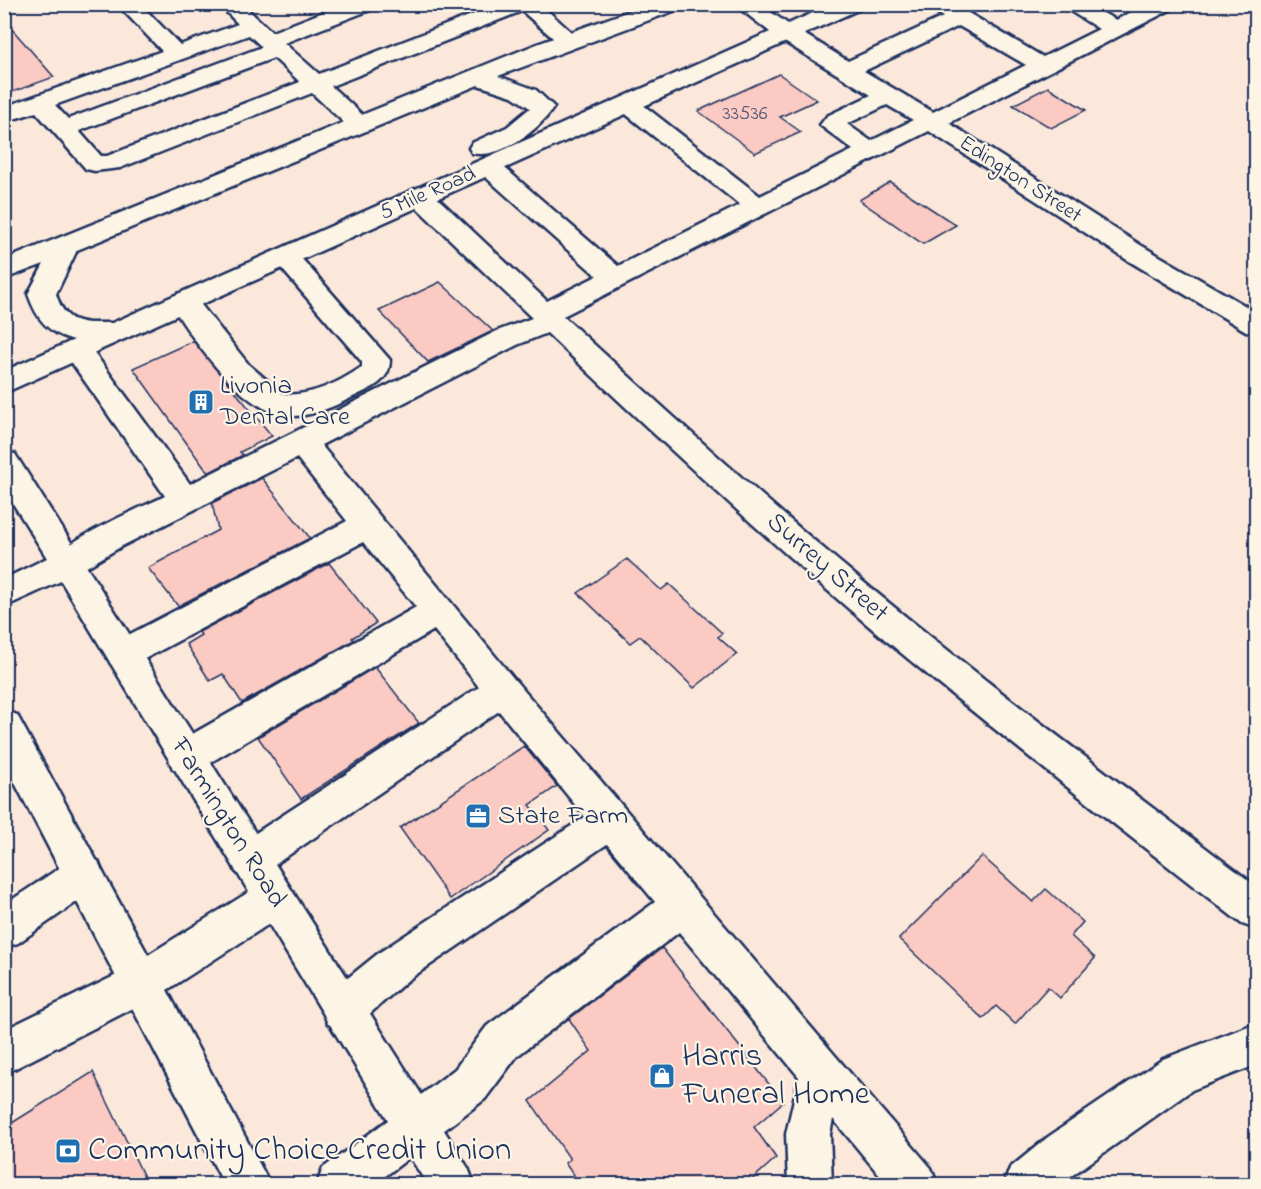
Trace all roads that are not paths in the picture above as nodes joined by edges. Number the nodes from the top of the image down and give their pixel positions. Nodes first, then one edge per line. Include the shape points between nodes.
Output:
1 (127, 4) edge
2 (230, 4) edge
3 (365, 4) edge
4 (521, 4) edge
5 (527, 4) edge
6 (671, 4) edge
7 (744, 4) edge
8 (852, 4) edge
9 (938, 4) edge
10 (1069, 4) edge
11 (1164, 4) edge
12 (960, 17) junction
13 (1116, 29) junction
14 (786, 33) junction
15 (266, 39) junction
16 (569, 40) junction
17 (176, 53) junction
18 (1043, 66) junction
19 (846, 71) junction
20 (476, 77) junction
21 (316, 85) junction
22 (889, 95) junction
23 (40, 102) junction
24 (630, 106) junction
25 (4, 115) edge
26 (931, 122) junction
27 (360, 125) junction
28 (63, 129) junction
29 (870, 151) junction
30 (489, 168) junction
31 (421, 198) junction
32 (758, 207) junction
33 (66, 245) junction
34 (292, 255) junction
35 (4, 270) edge
36 (616, 278) junction
37 (184, 303) junction
38 (546, 318) junction
39 (1257, 324) edge
40 (115, 333) junction
41 (77, 350) junction
42 (4, 383) edge
43 (303, 443) junction
44 (4, 462) edge
45 (185, 501) junction
46 (367, 525) junction
47 (67, 562) junction
48 (4, 594) edge
49 (438, 611) junction
50 (123, 654) junction
51 (502, 690) junction
52 (4, 726) edge
53 (186, 757) junction
54 (610, 821) junction
55 (250, 859) junction
56 (84, 874) junction
57 (274, 898) junction
58 (682, 906) junction
59 (1257, 910) edge
60 (4, 929) edge
61 (141, 983) junction
62 (343, 1009) junction
63 (1257, 1044) edge
64 (4, 1053) edge
65 (821, 1072) junction
66 (415, 1126) junction
67 (248, 1185) edge
68 (339, 1185) edge
69 (452, 1185) edge
70 (810, 1185) edge
71 (915, 1185) edge
72 (1026, 1185) edge

1 - 17 main road
2 - 15 main road
3 - 15 main road
4 - 21 main road
5 - 16 main road
6 - 16 main road
7 - 14 main road, Edington Street
8 - 14 main road, 5 Mile Road
9 - 12 main road
10 - 13 main road
11 - 13 main road
12 - 18 main road
12 - 19 main road
13 - 18 main road
14 - 19 main road, Edington Street
14 - 24 main road, 5 Mile Road
15 - 17 main road
15 - 21 main road
15 - 28 main road
16 - 20 main road
17 - 23 main road
18 - 26 main road
19 - 22 main road, Edington Street
20 - 27 main road
20 - 34 main road via 533,97 542,107 536,118 516,132 329,216
21 - 27 main road
21 - 28 main road via 111,164 95,164
22 - 26 main road, Edington Street
22 - 29 main road via 832,125
23 - 25 main road
23 - 28 main road
24 - 30 main road, 5 Mile Road
24 - 32 main road
26 - 29 main road
26 - 39 main road, Edington Street via 1124,246
27 - 33 main road
29 - 32 main road
30 - 31 main road, 5 Mile Road
30 - 36 main road
31 - 34 main road, 5 Mile Road
31 - 38 main road, Surrey Street
32 - 36 main road
33 - 35 main road
33 - 40 main road via 42,294 46,312 60,326 81,333
34 - 37 main road, 5 Mile Road
34 - 37 main road via 376,360 376,370 369,378 318,402 299,406 274,402 255,390
36 - 38 main road
37 - 40 main road, 5 Mile Road
38 - 43 main road via 329,426
38 - 59 main road, Surrey Street via 837,579 1052,754
40 - 41 main road, 5 Mile Road
41 - 42 main road, 5 Mile Road
41 - 45 main road
43 - 45 main road
43 - 46 main road
44 - 47 main road, Farmington Road
45 - 47 main road
46 - 49 main road
46 - 50 main road
47 - 48 main road
47 - 50 main road, Farmington Road
49 - 51 main road
49 - 53 main road
50 - 53 main road, Farmington Road
51 - 54 main road
51 - 55 main road
52 - 56 main road
53 - 55 main road, Farmington Road
54 - 58 main road
54 - 62 main road via 394,966
55 - 57 main road, Farmington Road
56 - 60 main road
56 - 61 main road
57 - 61 main road
57 - 62 main road, Farmington Road
58 - 65 main road
58 - 66 main road via 502,1041 470,1084
61 - 64 main road
61 - 67 main road
62 - 66 main road, Farmington Road
63 - 72 main road via 1178,1074 1064,1153
65 - 70 main road via 808,1134
65 - 71 main road
66 - 68 main road
66 - 69 main road, Farmington Road

